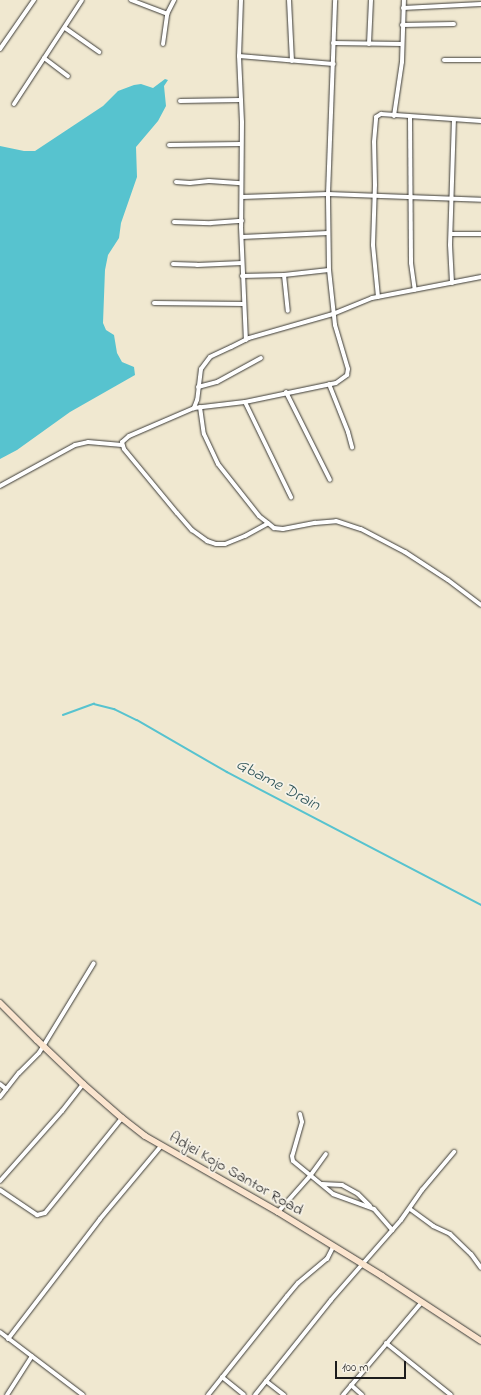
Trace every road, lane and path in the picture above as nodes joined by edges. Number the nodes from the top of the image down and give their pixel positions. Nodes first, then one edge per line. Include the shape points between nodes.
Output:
1 (34, 0) edge
2 (82, 0) edge
3 (130, 0) edge
4 (174, 0) edge
5 (241, 0) edge
6 (289, 0) edge
7 (335, 0) edge
8 (371, 0) edge
9 (404, 0) edge
10 (481, 4) edge
11 (403, 8) junction
12 (167, 14) junction
13 (454, 24) dead end
14 (402, 25) junction
15 (64, 28) junction
16 (333, 43) junction
17 (163, 44) dead end
18 (369, 44) junction
19 (402, 44) junction
20 (0, 49) edge
21 (99, 52) dead end
22 (239, 56) junction
23 (44, 58) junction
24 (444, 60) dead end
25 (481, 60) edge
26 (292, 61) junction
27 (334, 64) junction
28 (68, 76) dead end
29 (240, 100) junction
30 (180, 101) dead end
31 (14, 104) dead end
32 (394, 116) junction
33 (410, 117) junction
34 (454, 120) junction
35 (481, 121) edge
36 (241, 144) junction
37 (169, 145) dead end
38 (176, 182) dead end
39 (241, 183) junction
40 (328, 194) junction
41 (374, 196) junction
42 (242, 197) junction
43 (411, 198) junction
44 (452, 200) junction
45 (481, 200) edge
46 (242, 221) junction
47 (174, 222) dead end
48 (328, 233) junction
49 (451, 234) junction
50 (481, 234) edge
51 (242, 237) junction
52 (242, 263) junction
53 (173, 264) dead end
54 (329, 270) junction
55 (284, 275) junction
56 (242, 276) junction
57 (481, 277) edge
58 (452, 282) junction
59 (415, 290) junction
60 (378, 297) junction
61 (154, 303) dead end
62 (244, 304) junction
63 (288, 311) dead end
64 (333, 314) junction
65 (246, 340) junction
66 (261, 358) dead end
67 (329, 384) junction
68 (198, 387) junction
69 (286, 392) junction
70 (244, 402) junction
71 (200, 407) junction
72 (194, 408) junction
73 (122, 446) junction
74 (352, 447) dead end
75 (330, 480) dead end
76 (0, 486) edge
77 (291, 497) dead end
78 (268, 523) junction
79 (481, 605) edge
80 (94, 963) dead end
81 (0, 1003) edge
82 (43, 1047) junction
83 (0, 1084) edge
84 (83, 1084) junction
85 (6, 1089) junction
86 (0, 1097) edge
87 (300, 1114) dead end
88 (122, 1118) junction
89 (161, 1146) junction
90 (454, 1152) dead end
91 (326, 1154) dead end
92 (310, 1176) junction
93 (0, 1180) edge
94 (322, 1184) junction
95 (0, 1190) edge
96 (370, 1207) junction
97 (410, 1209) junction
98 (278, 1212) junction
99 (392, 1230) junction
100 (333, 1247) junction
101 (362, 1264) junction
102 (481, 1268) edge
103 (422, 1302) junction
104 (0, 1332) edge
105 (8, 1339) junction
106 (481, 1341) edge
107 (386, 1343) junction
108 (32, 1356) junction
109 (222, 1377) junction
110 (266, 1381) junction
111 (351, 1385) junction
112 (7, 1395) edge
113 (83, 1395) edge
114 (208, 1395) edge
115 (244, 1395) edge
116 (255, 1395) edge
117 (284, 1395) edge
118 (343, 1395) edge
119 (362, 1395) edge
120 (451, 1395) edge

1 - 20 street
2 - 15 street
3 - 12 street
4 - 12 street
5 - 22 street
6 - 26 street
7 - 16 street
8 - 18 street
9 - 11 street
10 - 11 street
11 - 14 street
12 - 17 street
13 - 14 street
14 - 19 street
15 - 21 street
15 - 23 street
16 - 18 street
16 - 27 street
18 - 19 street
19 - 32 street
22 - 26 street
22 - 29 street
23 - 28 street
23 - 31 street
24 - 25 street
26 - 27 street
27 - 40 street
29 - 30 street
29 - 36 street
32 - 33 street
32 - 41 street via 382,114 376,117
33 - 34 street
33 - 43 street
34 - 35 street
34 - 44 street
36 - 37 street
36 - 39 street
38 - 39 street
39 - 42 street
40 - 41 street
40 - 42 street
40 - 48 street
41 - 43 street
41 - 60 street via 373,245
42 - 46 street
43 - 44 street
43 - 59 street via 411,263
44 - 45 street
44 - 49 street
46 - 47 street
46 - 51 street
48 - 51 street
48 - 54 street
49 - 50 street
49 - 58 street
51 - 52 street
52 - 53 street
52 - 56 street
54 - 55 street
54 - 64 street
55 - 56 street
55 - 63 street
56 - 62 street
57 - 58 street
58 - 59 street
59 - 60 street
60 - 64 street
61 - 62 street
62 - 65 street
64 - 65 street
64 - 67 street via 348,369 342,380
65 - 68 street via 210,357 201,369
66 - 68 street via 217,382
67 - 69 street
67 - 74 street
68 - 72 street
69 - 70 street
69 - 75 street
70 - 71 street
70 - 77 street
71 - 72 street
71 - 78 street via 204,434 218,464 259,516
72 - 73 street via 129,436 124,439
73 - 76 street via 114,443 88,442 74,445
73 - 78 street via 192,530 207,541 225,544
78 - 79 street via 274,528 283,529 336,521 361,529 405,552
80 - 82 street
81 - 82 street, Adjei Kojo Santor Road
82 - 84 street, Adjei Kojo Santor Road
82 - 85 street
83 - 85 street
84 - 88 street, Adjei Kojo Santor Road
84 - 93 street
85 - 86 street
87 - 92 street via 302,1122 292,1159
88 - 89 street, Adjei Kojo Santor Road
88 - 95 street via 45,1213 37,1215
89 - 98 street, Adjei Kojo Santor Road
89 - 105 street via 100,1219
90 - 97 street via 422,1190
91 - 92 street
92 - 94 street
92 - 98 street
94 - 96 street via 333,1194
94 - 96 street via 342,1185 358,1194
96 - 99 street via 379,1213
97 - 99 street
97 - 102 street via 433,1226 450,1234 471,1254
98 - 100 street, Adjei Kojo Santor Road
99 - 101 street
100 - 101 street, Adjei Kojo Santor Road
100 - 109 street via 327,1259 298,1283
101 - 103 street, Adjei Kojo Santor Road
101 - 110 street
103 - 106 street, Adjei Kojo Santor Road
103 - 107 street
104 - 105 street
105 - 108 street
107 - 111 street
107 - 120 street
108 - 112 street
108 - 113 street
109 - 114 street
109 - 115 street
110 - 116 street
110 - 117 street
111 - 118 street
111 - 119 street

